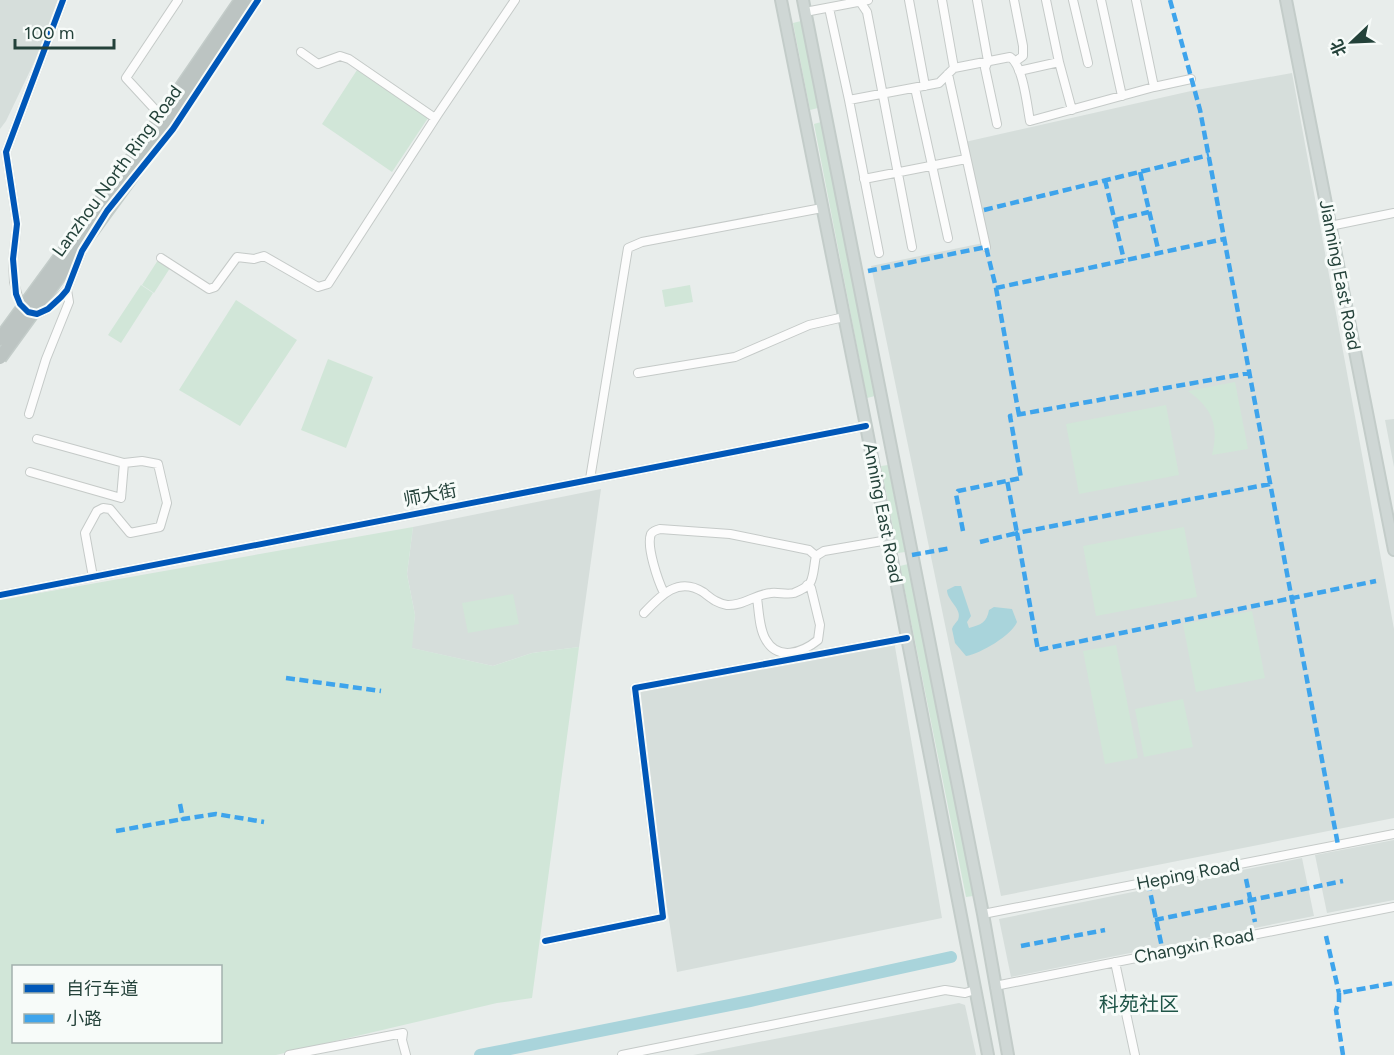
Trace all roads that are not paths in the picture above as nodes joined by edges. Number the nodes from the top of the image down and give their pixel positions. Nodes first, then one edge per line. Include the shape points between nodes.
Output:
1 (63, 0) edge
2 (178, 0) edge
3 (241, 0) edge
4 (256, 0) edge
5 (515, 0) edge
6 (781, 0) edge
7 (803, 0) edge
8 (868, 0) edge
9 (909, 0) edge
10 (942, 0) edge
11 (977, 0) edge
12 (1014, 0) edge
13 (1046, 0) edge
14 (1073, 0) edge
15 (1101, 0) edge
16 (1136, 0) edge
17 (1286, 0) edge
18 (859, 1) edge
19 (829, 8) junction
20 (805, 12) junction
21 (301, 52) dead end
22 (988, 61) junction
23 (1016, 61) junction
24 (1059, 62) junction
25 (1088, 63) dead end
26 (954, 68) junction
27 (1019, 71) junction
28 (948, 74) junction
29 (1191, 79) dead end
30 (925, 86) junction
31 (1154, 87) junction
32 (915, 88) junction
33 (882, 94) junction
34 (1122, 96) junction
35 (849, 100) junction
36 (1072, 110) junction
37 (435, 118) junction
38 (997, 124) dead end
39 (173, 129) junction
40 (966, 159) junction
41 (932, 165) junction
42 (898, 172) junction
43 (864, 178) junction
44 (822, 208) junction
45 (1394, 213) edge
46 (1330, 226) junction
47 (948, 238) dead end
48 (912, 247) dead end
49 (986, 247) dead end
50 (879, 253) dead end
51 (161, 258) dead end
52 (67, 290) junction
53 (844, 317) junction
54 (0, 339) edge
55 (0, 358) edge
56 (638, 373) dead end
57 (29, 414) dead end
58 (866, 426) junction
59 (37, 439) dead end
60 (124, 463) junction
61 (30, 472) dead end
62 (590, 479) junction
63 (888, 540) junction
64 (1394, 550) edge
65 (816, 556) junction
66 (93, 577) junction
67 (807, 585) junction
68 (664, 593) junction
69 (0, 595) edge
70 (756, 598) junction
71 (644, 613) dead end
72 (907, 638) junction
73 (948, 738) junction
74 (927, 742) junction
75 (1394, 834) edge
76 (1394, 907) edge
77 (983, 914) junction
78 (545, 941) dead end
79 (1115, 962) junction
80 (995, 986) junction
81 (975, 990) junction
82 (406, 1054) edge
83 (289, 1055) edge
84 (622, 1055) edge
85 (988, 1055) edge
86 (1008, 1055) edge
87 (1135, 1055) edge

1 - 52 street via 6,152 17,224 13,259 20,304 37,314
2 - 39 street via 126,78
3 - 54 highway, Lanzhou North Ring Road, bridge via 141,146
4 - 39 street
4 - 55 highway, Lanzhou North Ring Road, bridge
5 - 37 street
6 - 44 main road, Anning East Road
7 - 20 main road, Anning East Road
8 - 18 street
9 - 30 street
10 - 26 street
11 - 22 street
12 - 23 street via 1023,46 1023,56
13 - 24 street
14 - 25 street
15 - 34 street
16 - 31 street
17 - 46 main road, Jianning East Road
18 - 19 street
18 - 33 street via 867,12
19 - 20 street
19 - 35 street
20 - 73 main road, Anning East Road
21 - 37 street via 318,64 340,56 349,59
22 - 23 street via 1010,57
22 - 26 street
22 - 38 street via 985,68
23 - 27 street
24 - 27 street
24 - 36 street
26 - 28 street
27 - 36 street via 1030,121
28 - 30 street via 939,83
28 - 40 street
29 - 31 street
30 - 32 street
31 - 34 street
32 - 33 street
32 - 41 street
33 - 35 street
33 - 42 street
34 - 36 street
35 - 43 street
37 - 51 street via 328,284 318,287 264,256 237,258 215,287 209,289
39 - 52 street via 106,212 82,251
40 - 41 street
40 - 49 street
41 - 42 street
41 - 47 street
42 - 43 street
42 - 48 street
43 - 50 street
44 - 53 main road, Anning East Road
44 - 62 street via 642,242 628,248
45 - 46 street
46 - 64 main road, Jianning East Road
52 - 57 street via 69,302
53 - 56 street via 808,325 735,357
53 - 58 main road, Anning East Road
58 - 62 street, 师大街
58 - 63 main road, Anning East Road
59 - 60 street
60 - 61 street via 121,498
60 - 66 street via 158,464 167,503 160,527 130,533 110,509 97,510 85,533
62 - 66 street, 师大街
63 - 65 street via 824,551
63 - 72 main road, Anning East Road
65 - 67 street via 812,580
65 - 68 street via 809,550 730,534 660,529 653,531 651,545
66 - 69 street, 师大街
67 - 70 street via 794,593 772,592
67 - 70 street via 820,625 818,640 807,649 789,654 773,650 764,638
68 - 70 street via 691,587 714,602 727,604
68 - 71 street
72 - 74 main road, Anning East Road
72 - 78 street via 635,688 663,917
73 - 74 main road
73 - 77 main road, Anning East Road
74 - 81 main road, Anning East Road
75 - 77 street, Heping Road
76 - 79 street, Changxin Road
77 - 80 main road, Anning East Road
79 - 80 street, Changxin Road
79 - 87 street
80 - 86 main road, Anning East Road
81 - 84 street via 945,990
81 - 85 main road, Anning East Road
82 - 83 street via 403,1033

